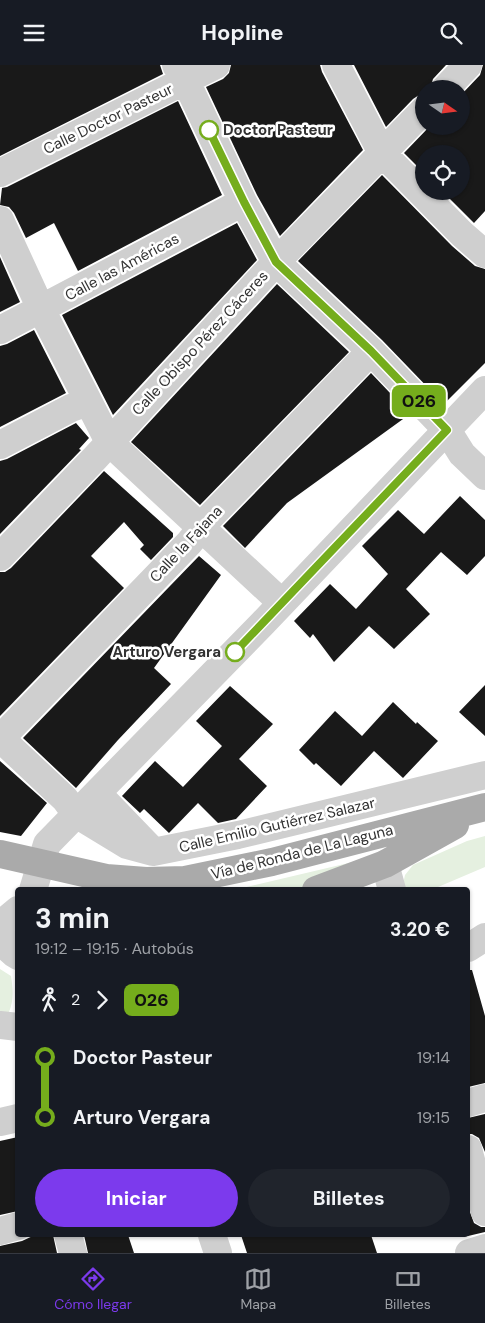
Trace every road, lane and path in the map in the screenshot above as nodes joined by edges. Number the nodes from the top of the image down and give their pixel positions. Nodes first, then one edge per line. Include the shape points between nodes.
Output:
1 (216, 65) edge
2 (336, 65) edge
3 (468, 65) edge
4 (180, 73) edge
5 (454, 80) edge
6 (415, 119) edge
7 (382, 153) junction
8 (0, 173) edge
9 (244, 202) junction
10 (0, 220) edge
11 (482, 244) edge
12 (276, 262) junction
13 (41, 309) junction
14 (0, 330) edge
15 (371, 351) junction
16 (485, 391) edge
17 (88, 401) junction
18 (447, 430) junction
19 (109, 442) junction
20 (0, 445) edge
21 (485, 475) edge
22 (202, 528) junction
23 (0, 557) edge
24 (282, 603) junction
25 (0, 738) edge
26 (485, 775) edge
27 (98, 793) junction
28 (485, 808) edge
29 (76, 814) junction
30 (153, 852) junction
31 (0, 854) edge
32 (385, 864) junction
33 (35, 887) edge
34 (324, 887) edge
35 (391, 887) edge
36 (15, 912) edge
37 (0, 925) edge
38 (0, 931) edge
39 (485, 937) edge
40 (470, 947) edge
41 (15, 955) edge
42 (0, 1025) edge
43 (15, 1027) edge
44 (485, 1098) edge
45 (470, 1102) edge
46 (15, 1119) edge
47 (0, 1122) edge
48 (470, 1156) edge
49 (485, 1212) edge
50 (15, 1227) edge
51 (0, 1231) edge
52 (69, 1237) edge
53 (213, 1237) edge
54 (485, 1248) edge
55 (73, 1253) edge
56 (218, 1253) edge
57 (469, 1253) edge

1 - 4 street, Calle Doctor Pasteur
2 - 7 street
3 - 5 street
4 - 8 street, Calle Doctor Pasteur
4 - 9 street
6 - 7 street, Calle Obispo Pérez Cáceres
7 - 11 street via 462,235
7 - 12 street, Calle Obispo Pérez Cáceres
9 - 12 street
9 - 13 street, Calle las Américas
10 - 13 street
12 - 15 street
12 - 19 street, Calle Obispo Pérez Cáceres
13 - 14 street, Calle las Américas
13 - 17 street
15 - 18 street
15 - 22 street, Calle la Fajana
16 - 18 street
17 - 19 street
17 - 20 street
18 - 21 street via 462,453
18 - 24 street
19 - 22 street
19 - 23 street, Calle Obispo Pérez Cáceres
22 - 24 street
22 - 25 street, Calle la Fajana
24 - 27 street
25 - 29 street, Calle Emilio Gutiérrez Salazar via 65,799
26 - 30 street, Calle Emilio Gutiérrez Salazar via 238,835
27 - 29 street
27 - 30 street
28 - 31 main road, Vía de Ronda de La Laguna via 185,880 106,878
28 - 32 main road
29 - 30 street, Calle Emilio Gutiérrez Salazar via 127,845
29 - 33 street via 47,844
32 - 34 main road
32 - 35 street
36 - 37 street
38 - 41 street
39 - 40 street
42 - 43 street
44 - 45 street
46 - 47 street
48 - 49 street
50 - 51 street
52 - 55 street
53 - 56 street
54 - 57 street

